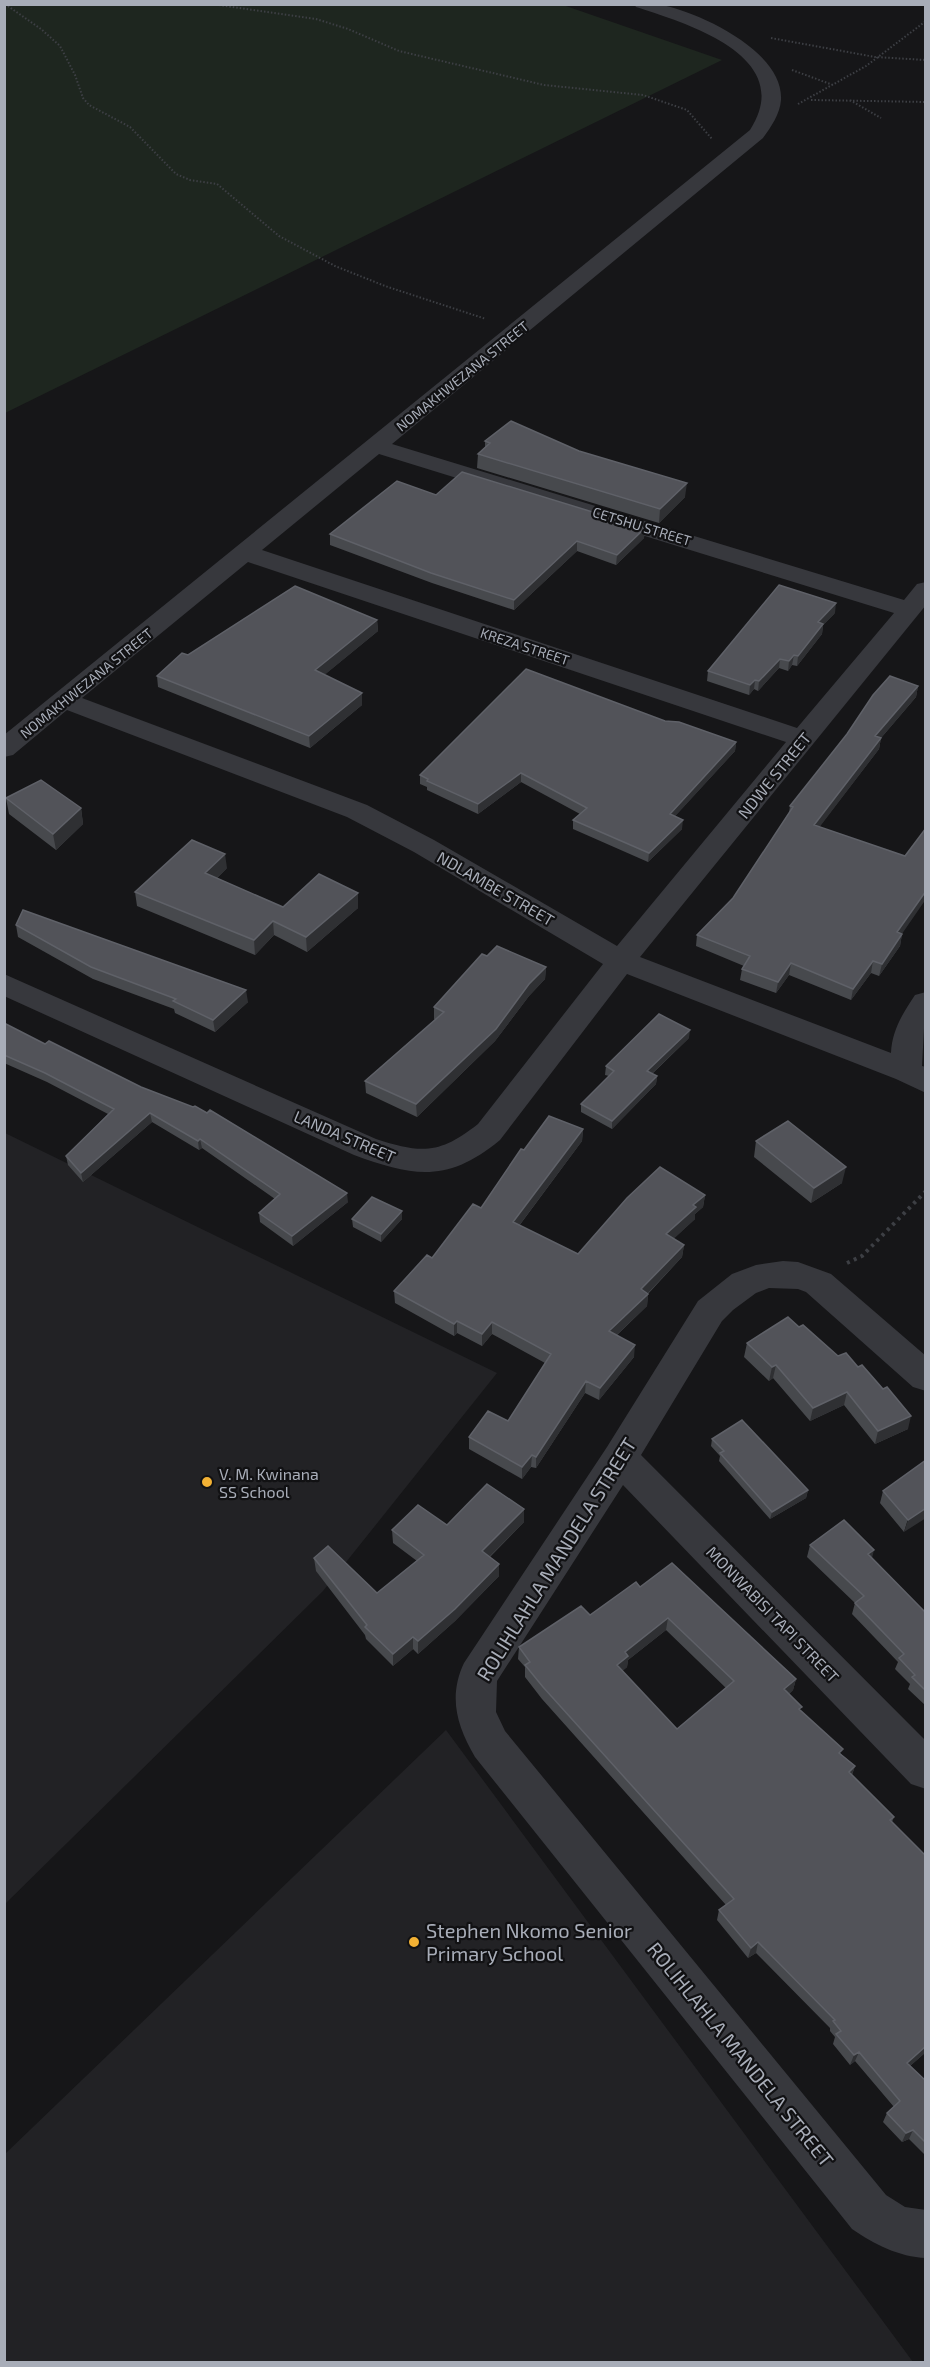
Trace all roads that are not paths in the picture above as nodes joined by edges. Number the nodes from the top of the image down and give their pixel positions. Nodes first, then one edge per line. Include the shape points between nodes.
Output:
1 (642, 4) edge
2 (376, 446) junction
3 (246, 553) junction
4 (917, 598) edge
5 (64, 700) junction
6 (803, 739) junction
7 (4, 749) edge
8 (621, 961) junction
9 (4, 984) edge
10 (926, 1002) edge
11 (916, 1076) edge
12 (926, 1377) edge
13 (620, 1458) junction
14 (926, 1770) edge
15 (926, 2234) edge

1 - 2 street, NOMAKHWEZANA STREET via 698,23 742,48 754,60 768,79 772,101 757,134
2 - 3 street, NOMAKHWEZANA STREET
2 - 4 street, CETSHU STREET
3 - 5 street, NOMAKHWEZANA STREET
3 - 6 street, KREZA STREET
4 - 6 street, NDWE STREET
5 - 7 street, NOMAKHWEZANA STREET
5 - 8 street, NDLAMBE STREET via 357,811
6 - 8 street, NDWE STREET
8 - 9 street, LANDA STREET via 489,1132 461,1153 433,1161 399,1160 365,1147
8 - 11 street, NDLAMBE STREET
10 - 11 street via 904,1048
12 - 13 street, ROLIHLAHLA MANDELA STREET via 815,1281 770,1274 748,1280 726,1294 710,1311
13 - 14 street, MONWABISI TAPI STREET
13 - 15 street, ROLIHLAHLA MANDELA STREET via 478,1676 474,1699 477,1723 868,2212 890,2227 914,2235

